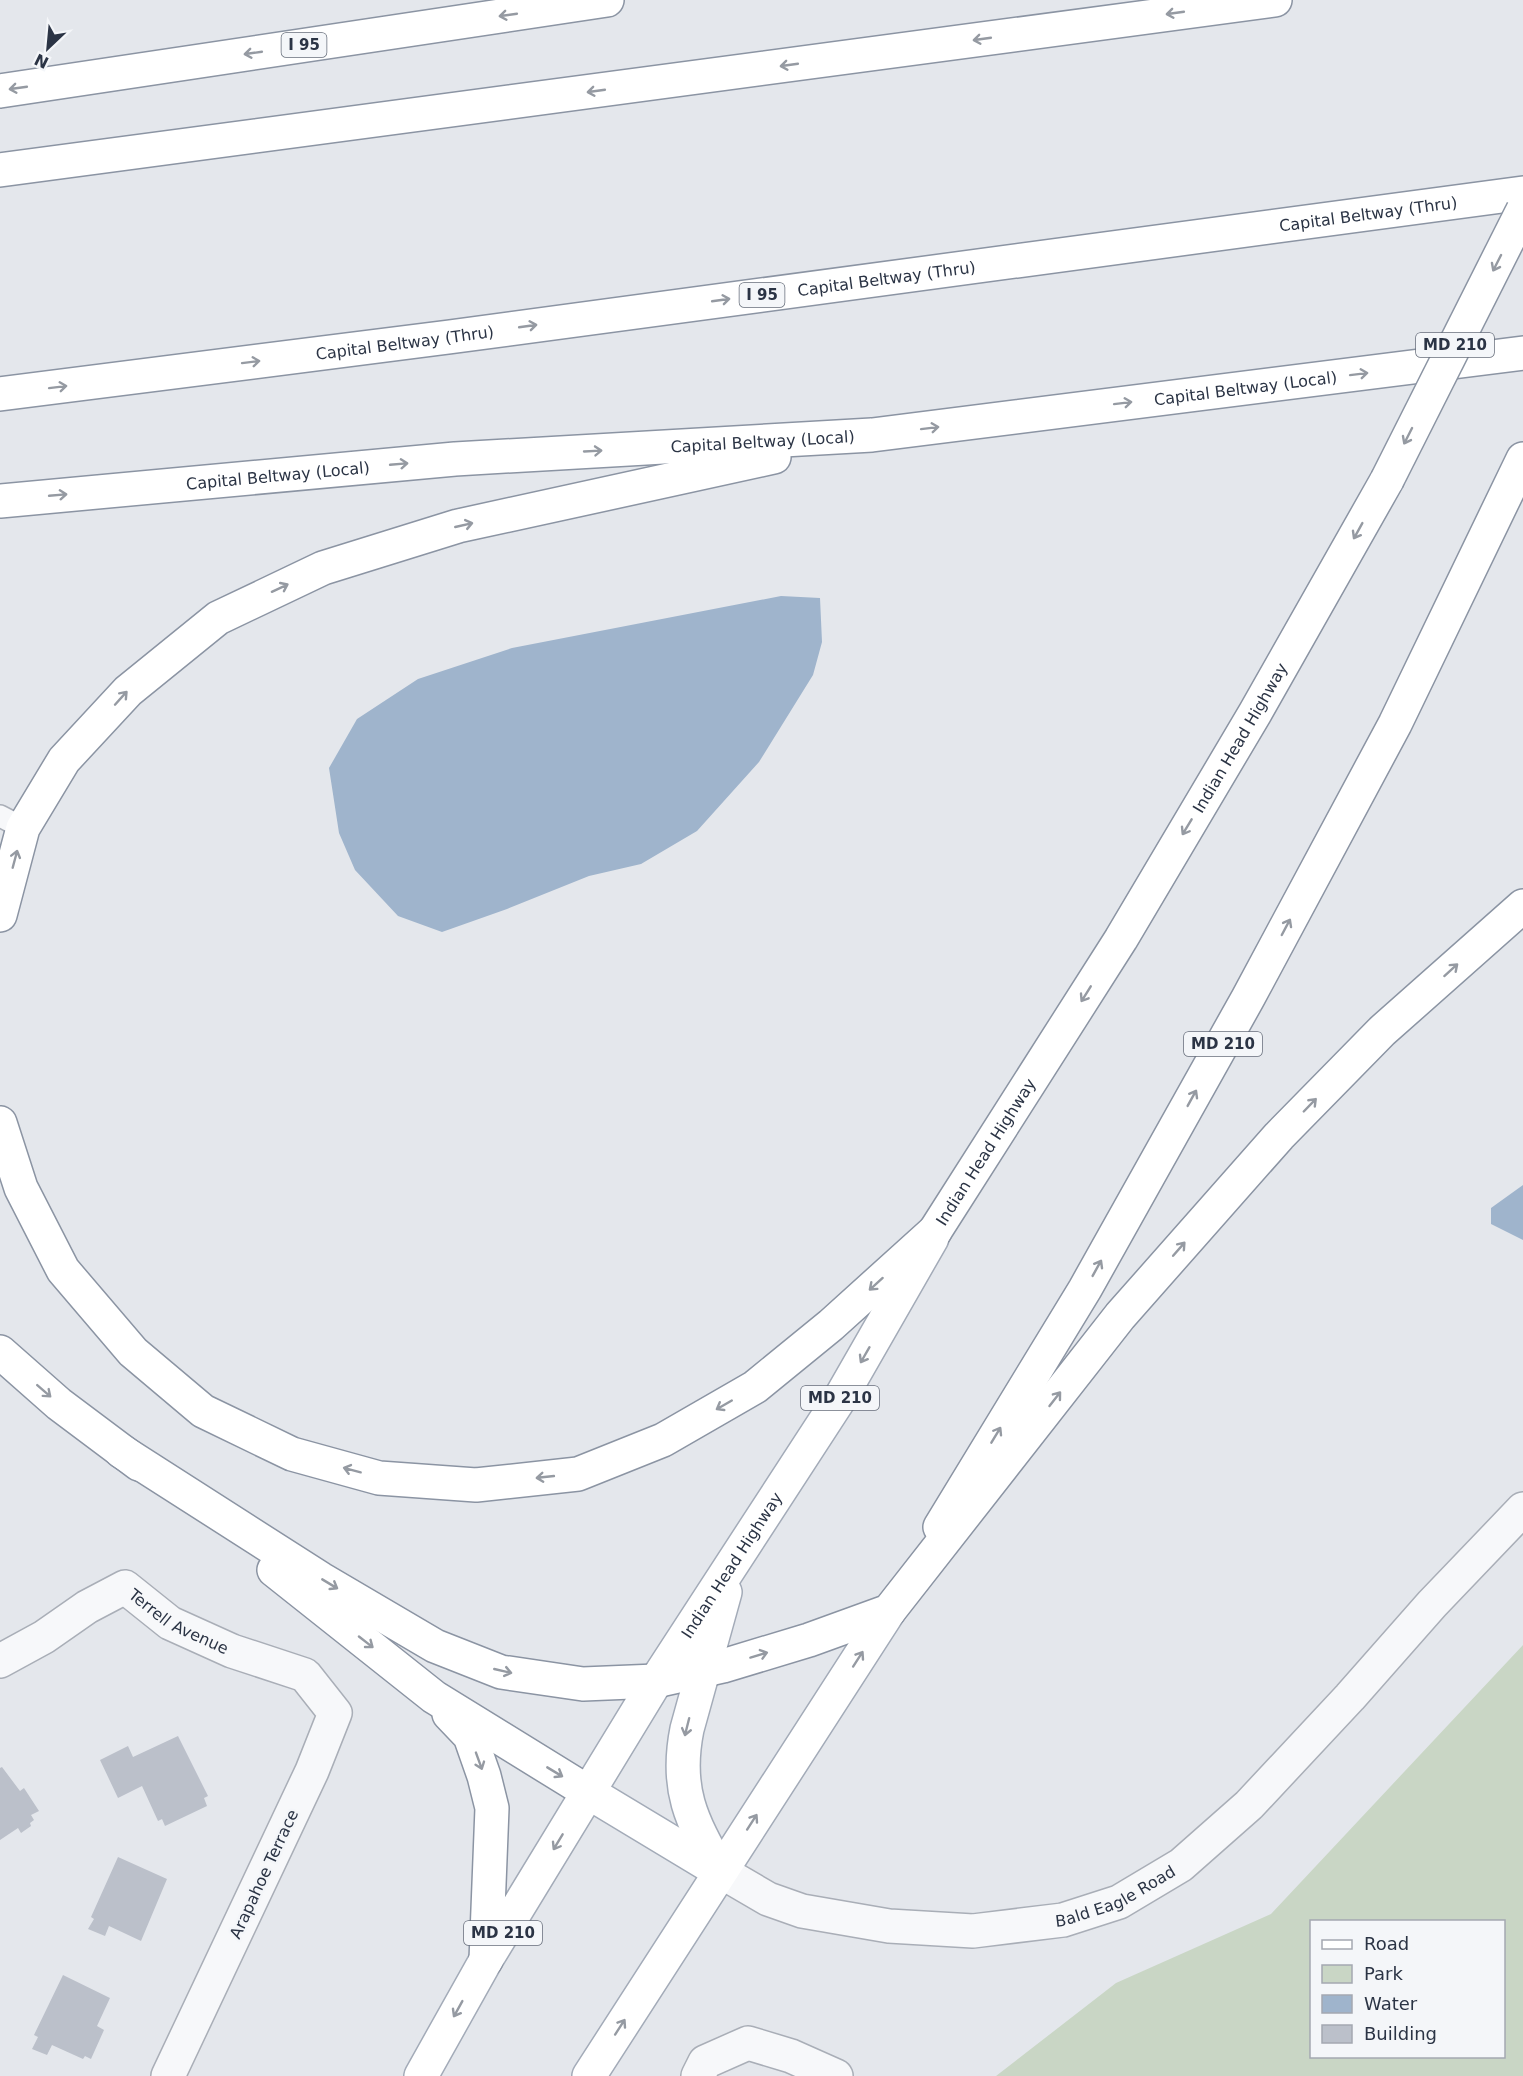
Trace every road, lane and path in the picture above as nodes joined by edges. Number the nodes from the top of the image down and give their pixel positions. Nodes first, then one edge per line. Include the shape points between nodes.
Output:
1 (608, 0) edge
2 (1275, 0) edge
3 (0, 90) edge
4 (0, 170) edge
5 (1523, 193) edge
6 (1523, 210) edge
7 (1523, 353) edge
8 (0, 394) edge
9 (872, 435) junction
10 (1523, 459) edge
11 (0, 501) edge
12 (12, 822) edge
13 (1523, 906) edge
14 (0, 915) edge
15 (0, 1123) edge
16 (935, 1231) junction
17 (0, 1352) edge
18 (122, 1450) junction
19 (1523, 1509) edge
20 (735, 1558) junction
21 (889, 1611) junction
22 (0, 1661) edge
23 (702, 1671) junction
24 (305, 1675) joint
25 (656, 1681) junction
26 (434, 1697) junction
27 (588, 1792) junction
28 (720, 1871) junction
29 (486, 1960) junction
30 (168, 2076) edge
31 (421, 2076) edge
32 (589, 2076) edge
33 (698, 2076) edge
34 (836, 2076) edge

1 -> 3 main road, I 95
2 -> 4 main road
8 -> 5 main road, Capital Beltway (Thru) / I 95
6 -> 16 main road, Indian Head Highway / MD 210, bridge via 1387,480 1255,713 1121,939
9 -> 7 main road, Capital Beltway (Local)
11 -> 9 main road, Capital Beltway (Local) via 455,459
12 -> 9 main road via 128,691 218,618 323,568 458,526
21 -> 10 main road, MD 210 via 1085,1289 1248,998 1395,724
14 -> 12 main road
21 -> 13 main road via 1120,1316 1279,1136 1382,1031
16 -> 15 main road via 755,1387 663,1440 578,1474 476,1485 379,1478 292,1454 203,1411 133,1352 63,1270 21,1188
16 -> 20 main road, Indian Head Highway / MD 210 via 842,1395
17 -> 18 main road via 59,1404
18 -> 25 main road via 321,1579 435,1646 501,1672 584,1683
18 -> 26 main road
19 - 28 street, Bald Eagle Road via 1249,1805 1181,1865 1119,1902 1063,1920 973,1931 889,1926 802,1911 768,1899
20 - 23 main road
20 - 25 main road, Indian Head Highway / MD 210
23 -> 21 main road via 809,1640
28 -> 21 main road, MD 210
22 - 24 street, Terrell Avenue via 44,1637 87,1606 126,1587 170,1623 232,1652
23 - 25 main road
23 -> 28 main road via 682,1751 682,1771 698,1831
24 - 30 street, Arapahoe Terrace via 335,1713 312,1771
25 - 27 main road, Indian Head Highway / MD 210
26 -> 27 main road, Bald Eagle Road
26 -> 29 main road via 470,1736 492,1808
27 - 28 main road, Bald Eagle Road
27 -> 29 main road, Indian Head Highway / MD 210
32 -> 28 main road, MD 210
29 -> 31 main road, Indian Head Highway / MD 210
33 - 34 street via 705,2062 748,2043 792,2056

